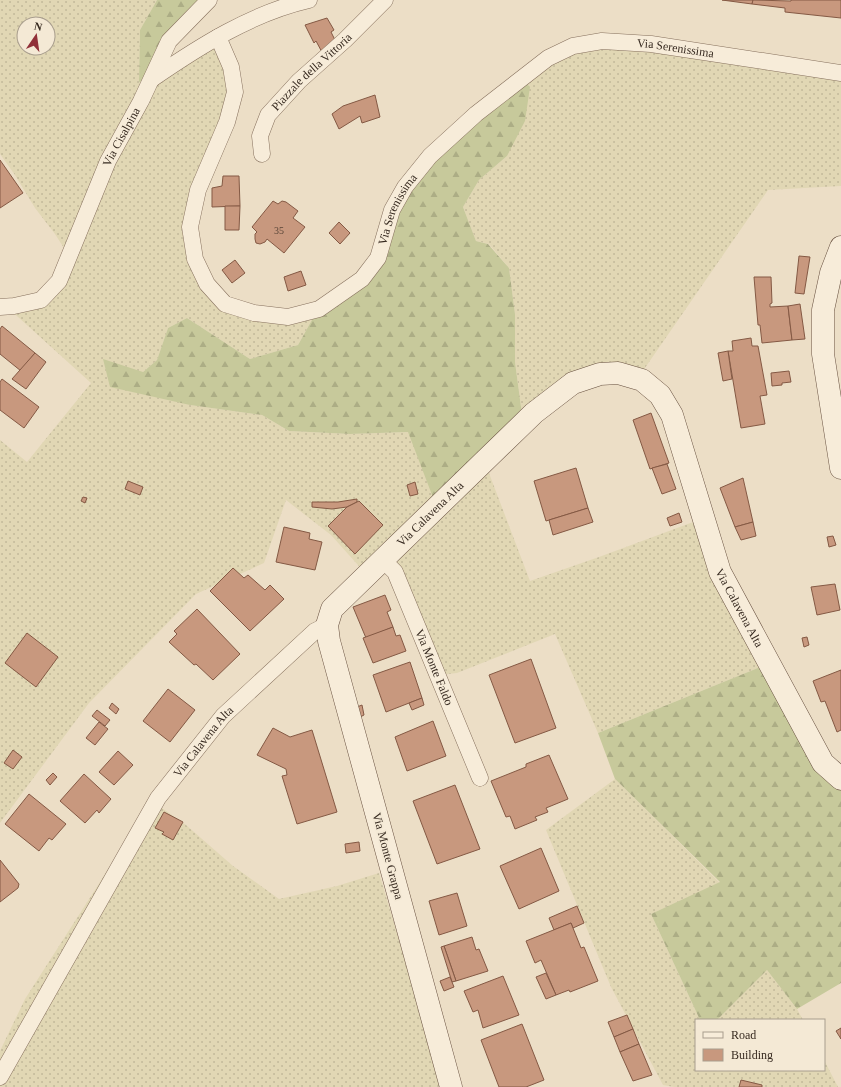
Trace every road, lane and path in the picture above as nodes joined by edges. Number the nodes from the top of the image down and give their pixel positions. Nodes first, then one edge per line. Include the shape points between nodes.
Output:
1 (209, 0) edge
2 (310, 0) edge
3 (385, 0) edge
4 (218, 37) junction
5 (841, 73) edge
6 (152, 79) junction
7 (262, 154) dead end
8 (841, 247) edge
9 (0, 307) edge
10 (841, 468) edge
11 (383, 560) junction
12 (327, 625) junction
13 (480, 778) dead end
14 (841, 779) edge
15 (0, 1077) edge
16 (451, 1087) edge

1 - 6 street via 169,41
2 - 4 street, Via Cisalpina via 291,4
3 - 7 street, Piazzale della Vittoria via 299,81 268,115 260,136
4 - 5 street, Via Serenissima via 231,67 235,92 227,122 198,190 190,227 195,259 207,284 225,304 254,313 288,317 319,309 362,279 378,258 392,210 405,187 430,156 476,114 548,58 573,46 602,41 651,44
4 - 6 street, Via Cisalpina
6 - 9 street, Via Cisalpina via 108,161 59,281 40,300
8 - 10 street via 831,273 823,310 823,354
11 - 12 street, Via Calavena Alta via 332,609
11 - 13 street, Via Monte Faldo via 395,572
11 - 14 street, Via Calavena Alta via 534,413 573,383 600,374 618,373 642,380 660,395 672,415 720,572 823,763
12 - 15 street, Via Calavena Alta via 315,631 223,716 158,798
12 - 16 street, Via Monte Grappa via 329,641

